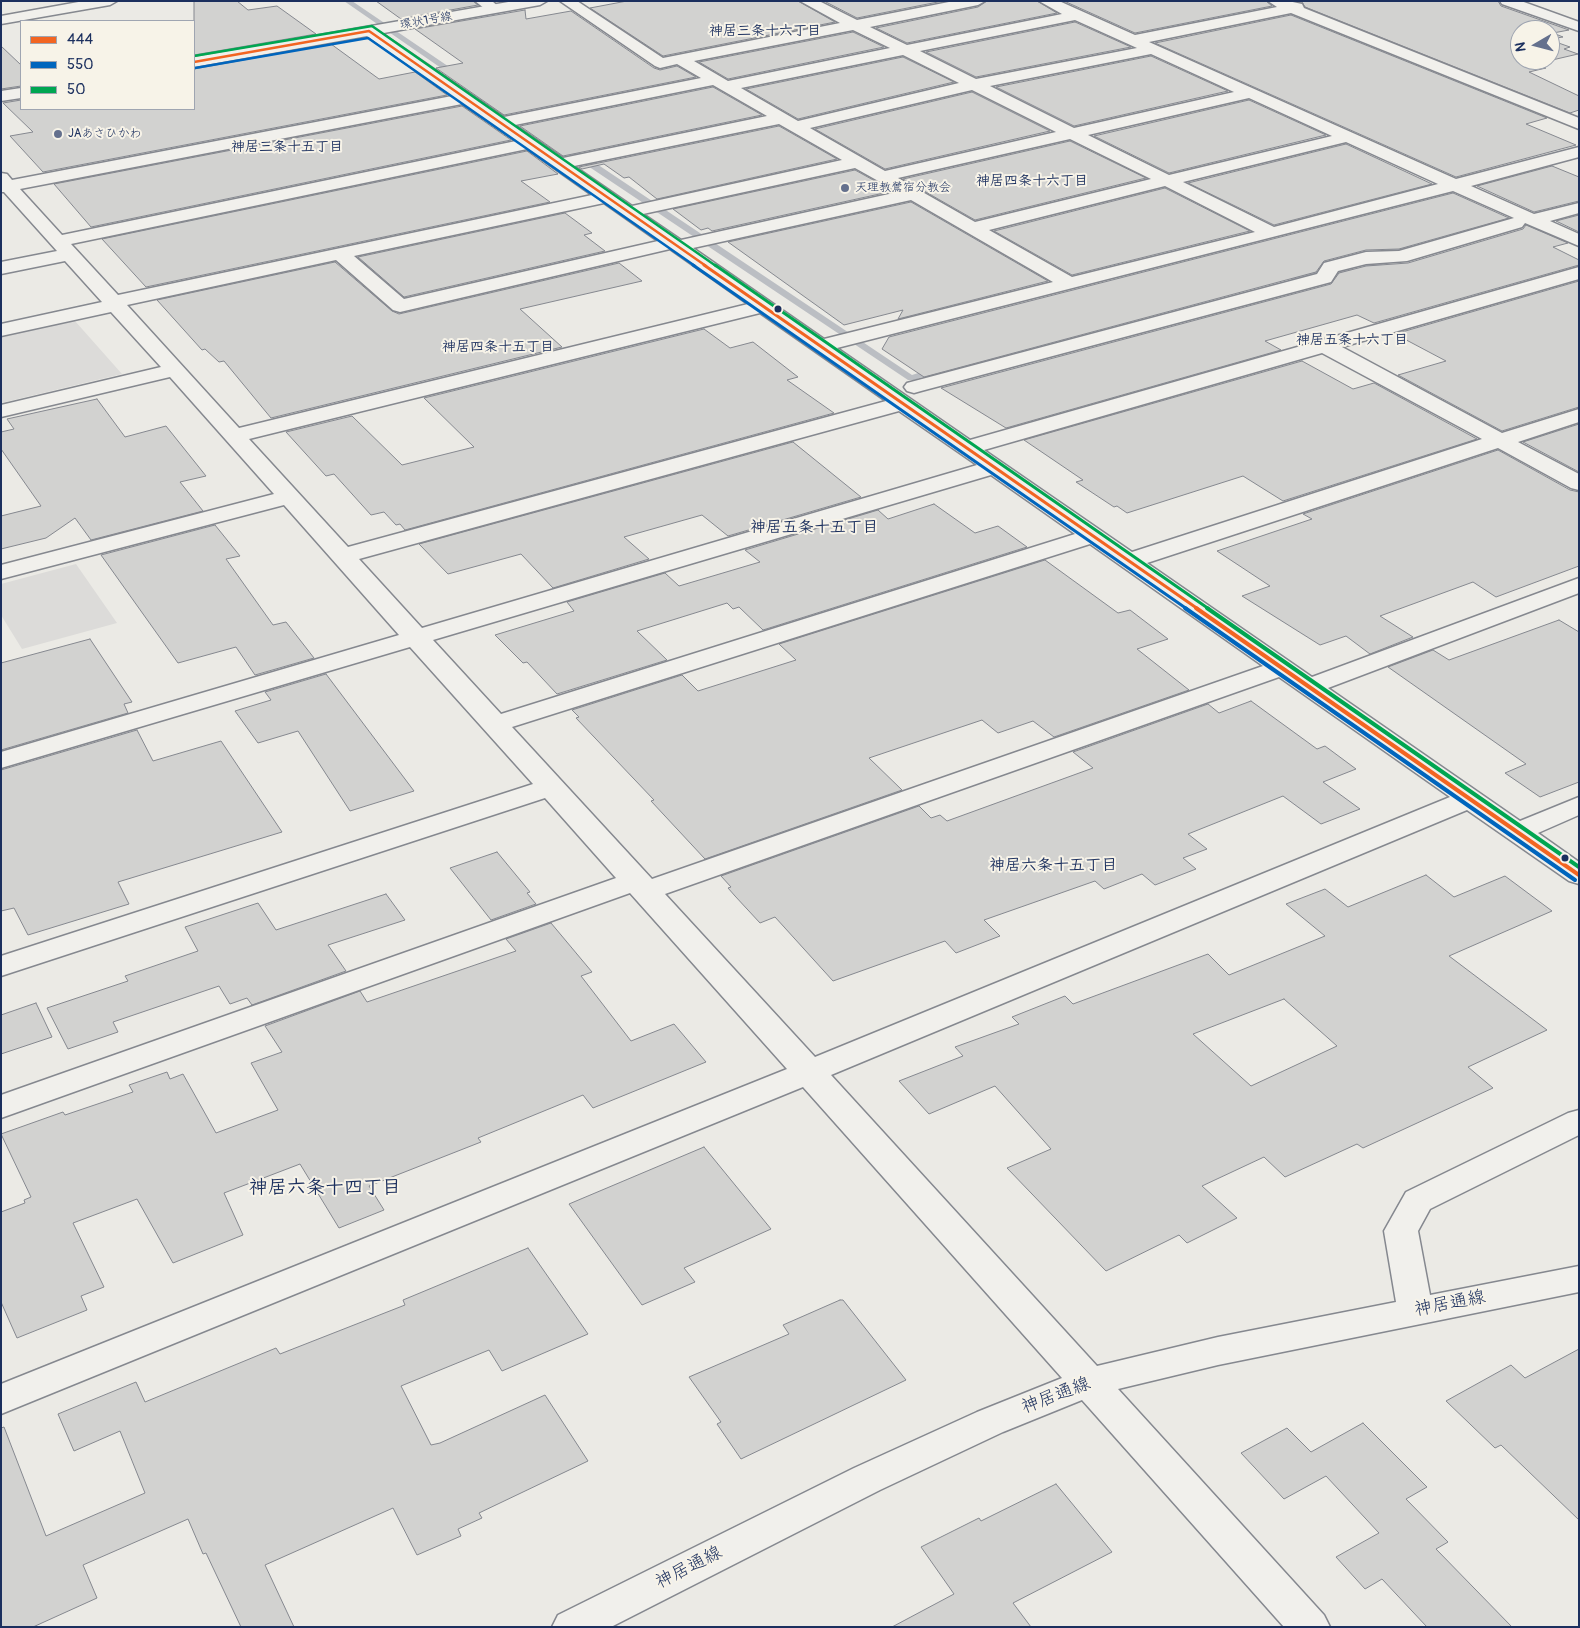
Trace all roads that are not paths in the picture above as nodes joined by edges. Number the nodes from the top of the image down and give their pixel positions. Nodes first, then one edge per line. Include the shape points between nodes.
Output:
1 (110, 1) edge
2 (540, 1) edge
3 (567, 1) edge
4 (807, 1) edge
5 (978, 1) edge
6 (1046, 1) edge
7 (1275, 1) edge
8 (1507, 1) edge
9 (1316, 3) dead end
10 (488, 5) edge
11 (1292, 8) junction
12 (1076, 15) junction
13 (1, 20) edge
14 (855, 25) junction
15 (1579, 27) edge
16 (369, 31) junction
17 (1135, 40) junction
18 (1154, 49) junction
19 (903, 50) junction
20 (679, 59) junction
21 (195, 62) edge
22 (720, 83) junction
23 (972, 85) junction
24 (20, 93) edge
25 (1250, 93) junction
26 (1, 96) edge
27 (466, 98) junction
28 (789, 122) junction
29 (500, 123) junction
30 (1579, 124) edge
31 (1073, 133) junction
32 (1347, 137) junction
33 (530, 143) junction
34 (1579, 152) edge
35 (857, 162) junction
36 (560, 164) junction
37 (884, 176) junction
38 (1167, 180) junction
39 (4, 184) edge
40 (1454, 184) junction
41 (914, 194) junction
42 (607, 197) junction
43 (1579, 208) edge
44 (628, 212) junction
45 (1524, 222) junction
46 (973, 228) junction
47 (1272, 233) junction
48 (1579, 241) edge
49 (675, 245) junction
50 (64, 248) junction
51 (340, 254) junction
52 (1, 268) edge
53 (1579, 274) edge
54 (1070, 284) junction
55 (114, 304) junction
56 (764, 306) junction
57 (1, 330) edge
58 (821, 346) junction
59 (1328, 347) junction
60 (175, 370) junction
61 (908, 395) junction
62 (1, 411) edge
63 (1579, 415) edge
64 (234, 436) junction
65 (1502, 440) junction
66 (966, 448) junction
67 (994, 467) junction
68 (1579, 483) edge
69 (289, 497) junction
70 (1092, 536) junction
71 (343, 556) junction
72 (1129, 561) junction
73 (1, 572) edge
74 (1579, 585) edge
75 (416, 637) junction
76 (1282, 668) junction
77 (1309, 687) junction
78 (495, 724) junction
79 (1, 760) edge
80 (552, 787) junction
81 (1470, 799) junction
82 (1579, 805) edge
83 (1517, 832) junction
84 (1579, 875) edge
85 (641, 886) junction
86 (1, 966) edge
87 (810, 1072) junction
88 (1, 1107) edge
89 (1579, 1121) edge
90 (1579, 1279) edge
91 (1415, 1310) junction
92 (1089, 1382) junction
93 (1, 1400) edge
94 (572, 1627) edge
95 (1310, 1627) edge

1 - 13 street
2 - 10 street, 環状1号線
3 - 20 street via 660,63
4 - 14 street
5 - 14 street
6 - 12 street
7 - 11 street
8 - 15 street
9 - 11 street
10 - 16 street, 環状1号線
11 - 17 street
11 - 30 street
12 - 17 street
12 - 19 street
14 - 19 street
14 - 20 street
16 - 21 street, 環状1号線
16 - 27 street
17 - 18 street
18 - 23 street
18 - 25 street
19 - 22 street
19 - 23 street
20 - 22 street
22 - 28 street
22 - 29 street
23 - 28 street
23 - 31 street
24 - 26 street
25 - 31 street
25 - 32 street
27 - 29 street
27 - 39 street
28 - 35 street
28 - 36 street
29 - 33 street
31 - 37 street
31 - 38 street
32 - 38 street
32 - 40 street
33 - 36 street
33 - 50 street
34 - 40 street
35 - 37 street
35 - 44 street
36 - 42 street
37 - 41 street
38 - 46 street
38 - 47 street
39 - 50 street
40 - 45 street
40 - 47 street
41 - 46 street
41 - 49 street
42 - 44 street
42 - 51 street
43 - 45 street
44 - 49 street
45 - 48 street
45 - 61 street via 1400,257 1366,258 1331,267 1324,278
46 - 54 street
47 - 54 street
49 - 51 street via 400,306
49 - 56 street
50 - 52 street
50 - 55 street
51 - 55 street
53 - 59 street
54 - 58 street
55 - 57 street
55 - 60 street
56 - 58 street
56 - 64 street
58 - 61 street
59 - 65 street
59 - 66 street
60 - 62 street
60 - 64 street
61 - 66 street
61 - 71 street
63 - 65 street
64 - 69 street
65 - 68 street
65 - 72 street
66 - 67 street
67 - 70 street
67 - 75 street
69 - 71 street
69 - 73 street
70 - 72 street
70 - 78 street
71 - 75 street
72 - 76 street
74 - 77 street
75 - 78 street
75 - 79 street
76 - 77 street
76 - 85 street
77 - 81 street
78 - 80 street
80 - 85 street
80 - 86 street
81 - 83 street
81 - 87 street
82 - 83 street
83 - 84 street
85 - 87 street
85 - 88 street
87 - 92 street
87 - 93 street
89 - 91 street via 1418,1201 1402,1231
90 - 91 street, 神居通線
91 - 92 street, 神居通線
92 - 94 street, 神居通線 via 990,1422 867,1479
92 - 95 street

